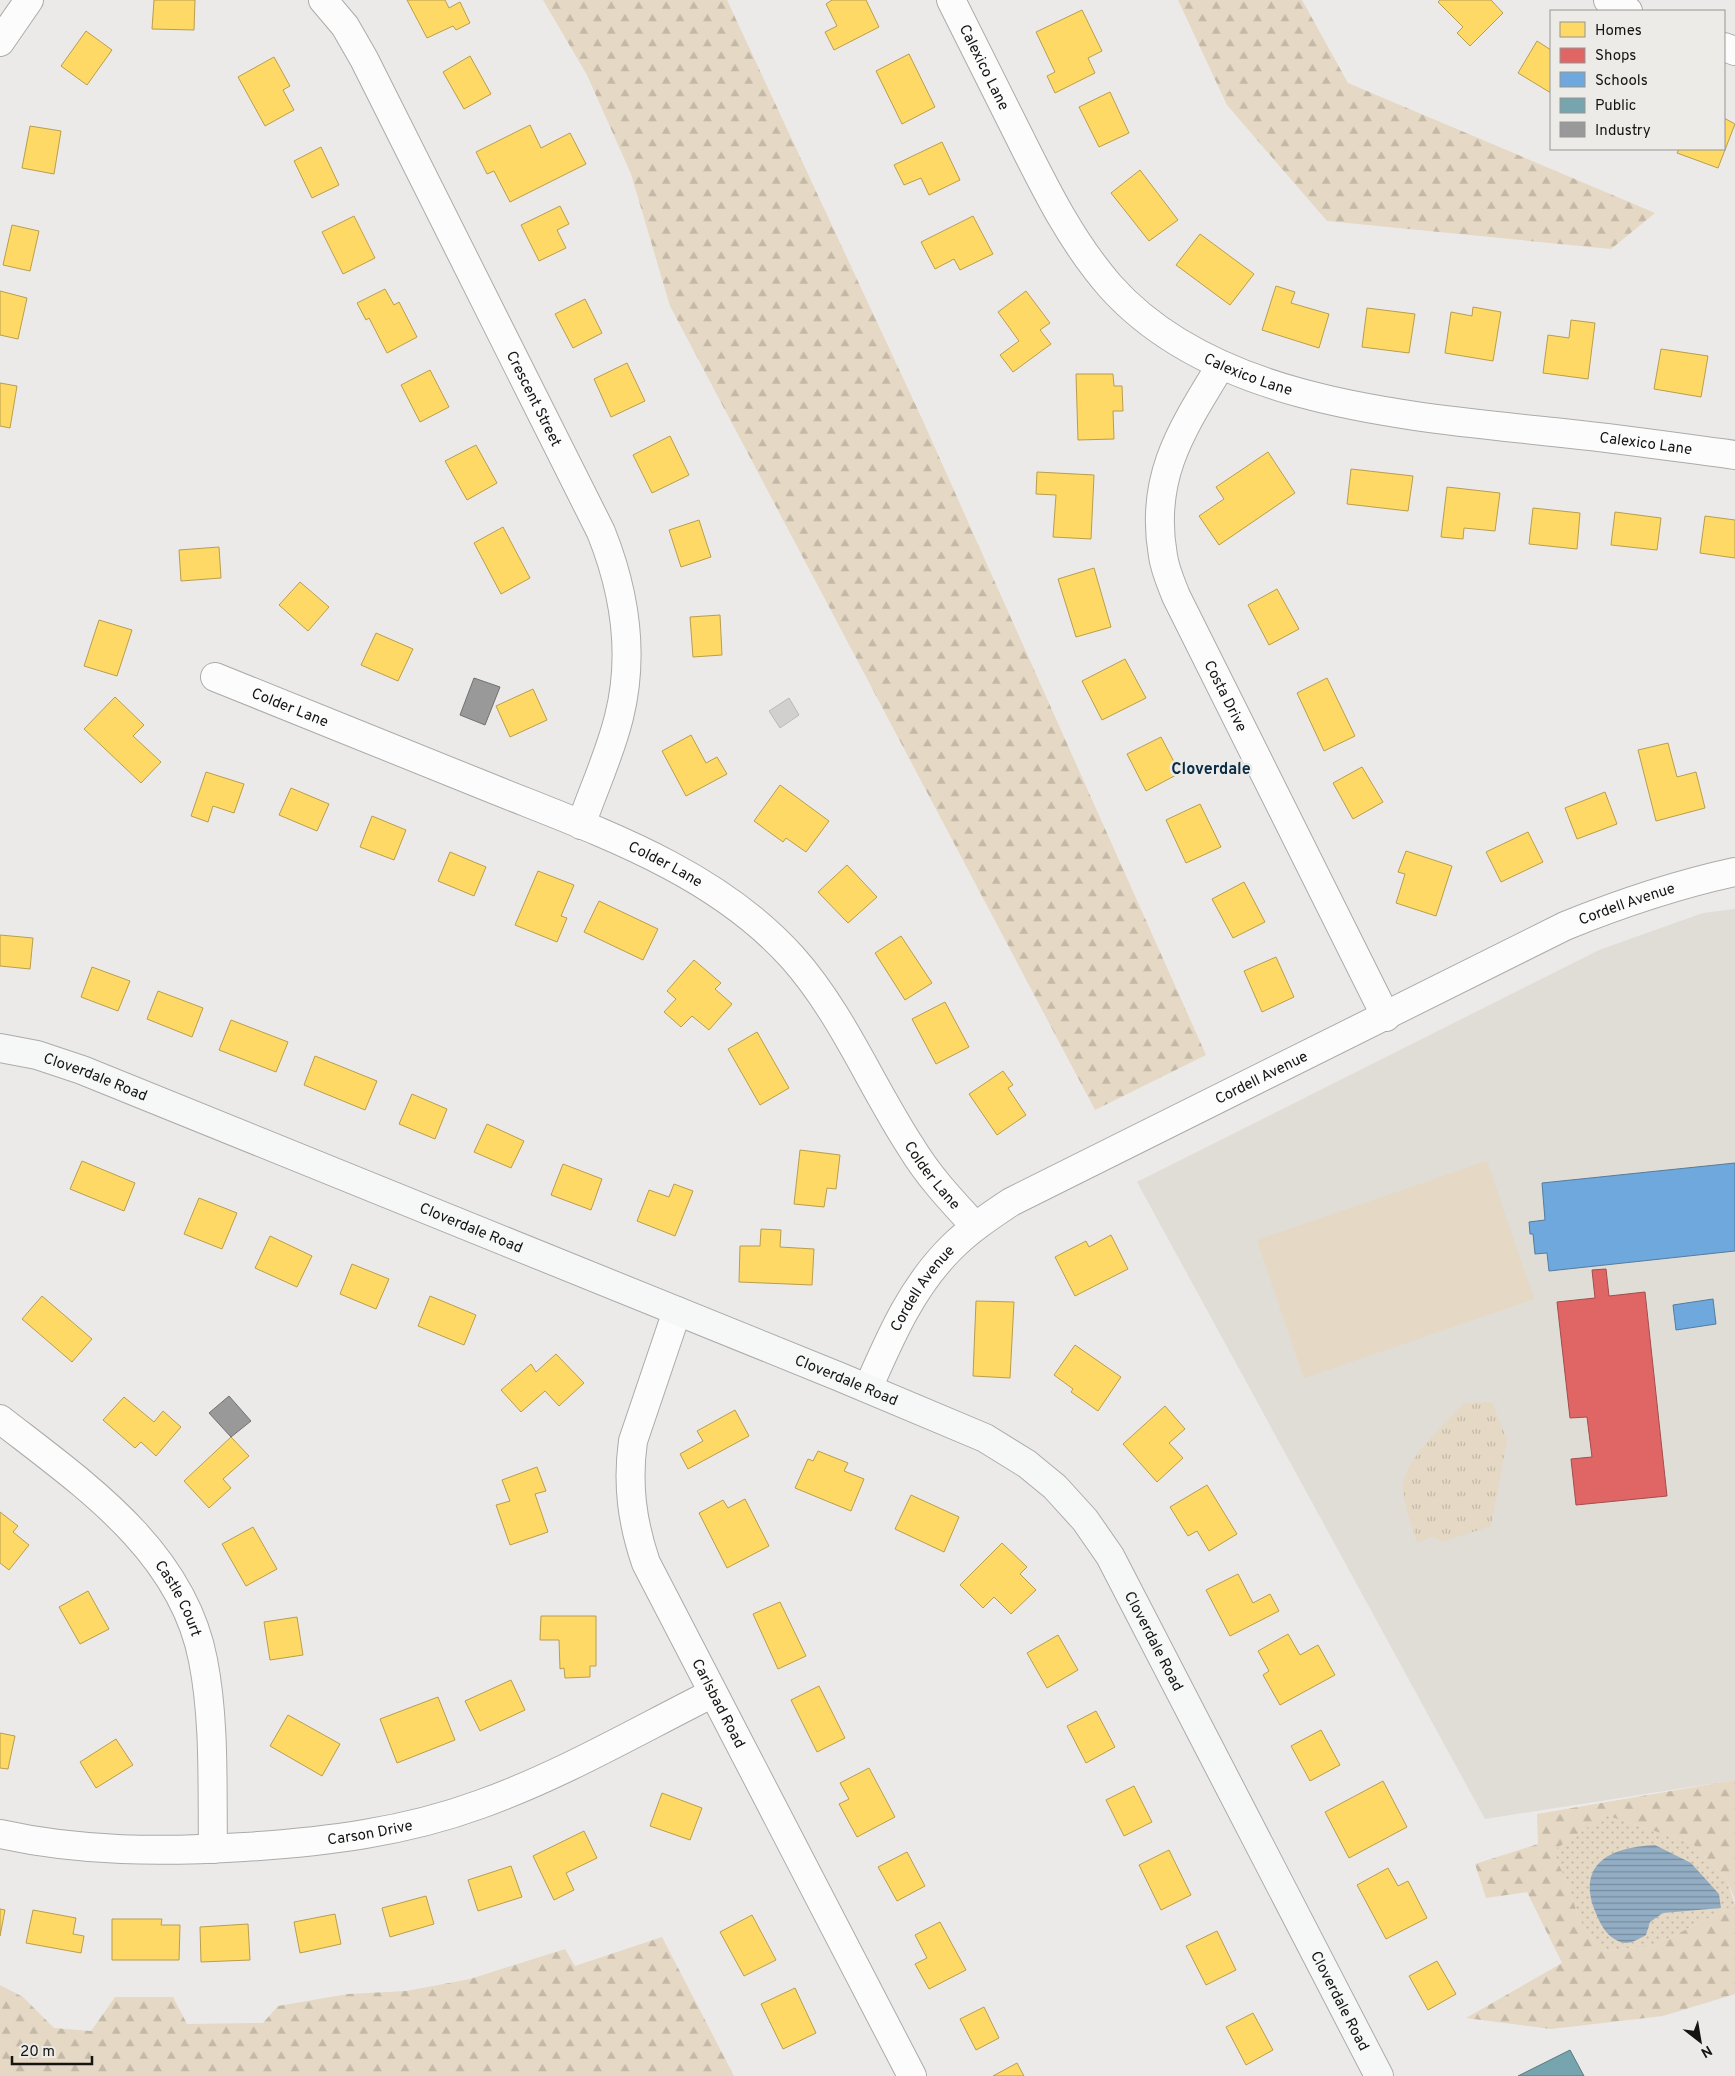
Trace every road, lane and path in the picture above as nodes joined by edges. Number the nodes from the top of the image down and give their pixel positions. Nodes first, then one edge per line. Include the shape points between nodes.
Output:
1 (29, 0) edge
2 (323, 0) edge
3 (951, 0) edge
4 (1608, 0) edge
5 (1626, 10) edge
6 (0, 42) edge
7 (1221, 365) junction
8 (1735, 455) edge
9 (215, 677) dead end
10 (581, 825) junction
11 (1735, 872) edge
12 (1386, 1017) junction
13 (0, 1048) edge
14 (976, 1226) junction
15 (677, 1311) junction
16 (868, 1388) junction
17 (0, 1419) edge
18 (713, 1693) junction
19 (0, 1834) edge
20 (213, 1849) junction
21 (912, 2076) edge
22 (1379, 2076) edge

1 - 6 street
2 - 10 street, Crescent Street via 364,59 601,532 613,563 624,603 628,645 625,686 618,719
3 - 7 street, Calexico Lane via 1076,244 1111,287 1138,312 1175,340
4 - 5 street
7 - 8 street, Calexico Lane via 1288,389 1399,414
7 - 12 street, Costa Drive via 1184,426 1170,457 1162,490 1163,558 1176,596 1352,955
9 - 10 street, Colder Lane
10 - 14 street, Colder Lane via 674,868 717,892 746,912 790,955 835,1014 923,1167
11 - 12 street, Cordell Avenue via 1679,884 1565,926
12 - 14 street, Cordell Avenue via 1011,1202
13 - 15 street, Cloverdale Road via 37,1055 82,1070
14 - 16 street, Cordell Avenue via 923,1281 900,1318
15 - 16 street, Cloverdale Road
15 - 18 street, Carlsbad Road via 633,1441 630,1499 646,1563
16 - 22 street, Cloverdale Road via 985,1438 1028,1464 1055,1487 1085,1520 1114,1565
17 - 20 street, Castle Court via 139,1535 169,1574 191,1619 203,1658 209,1699
18 - 20 street, Carson Drive via 540,1780 449,1815 393,1830 348,1837 298,1844
18 - 21 street, Carlsbad Road
19 - 20 street, Carson Drive via 64,1845 140,1851

